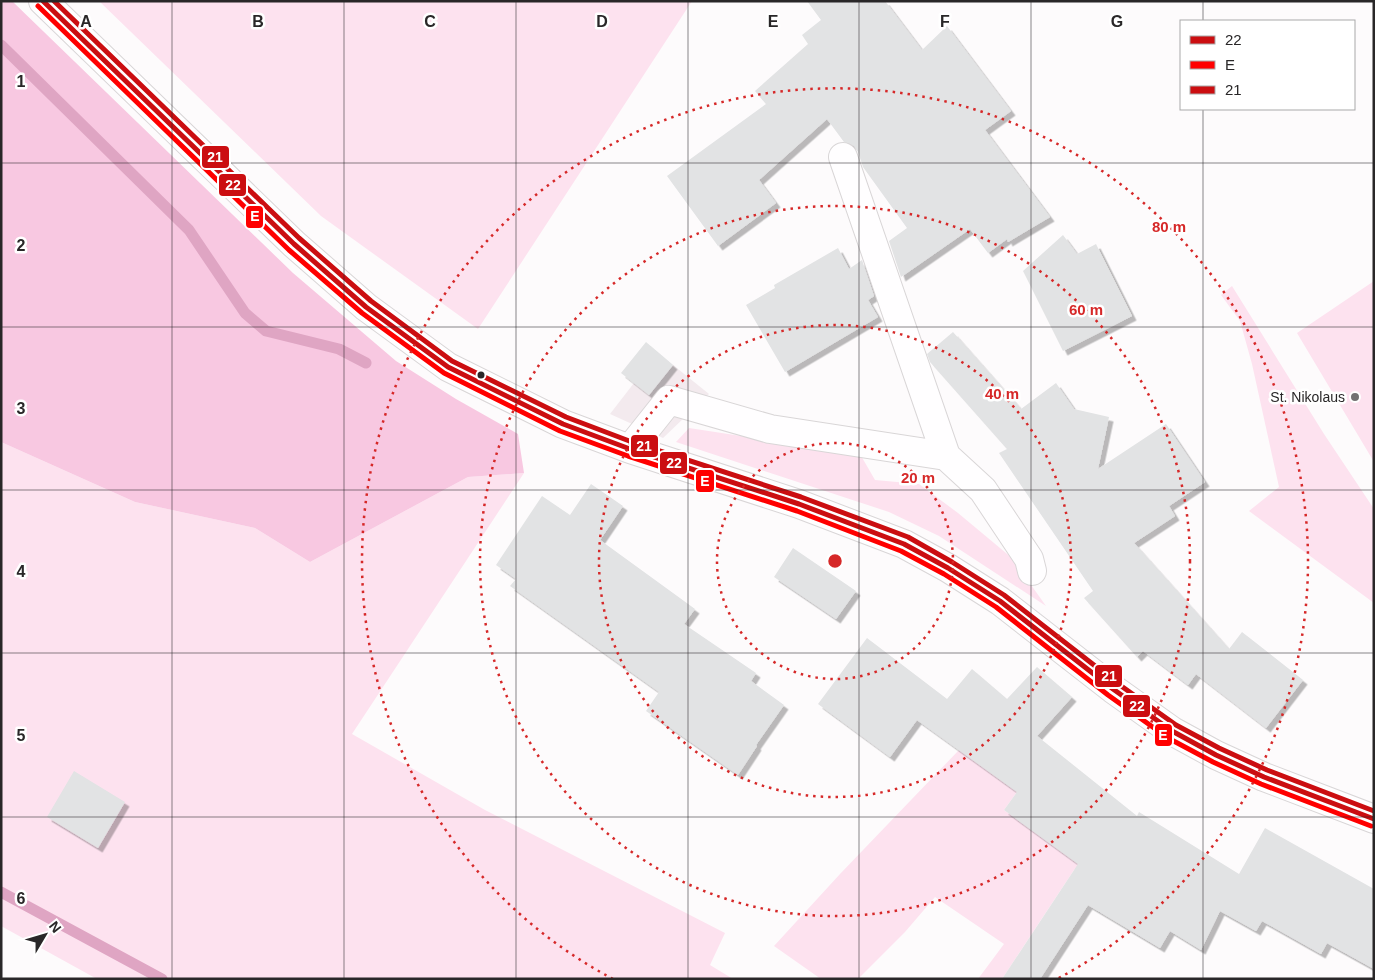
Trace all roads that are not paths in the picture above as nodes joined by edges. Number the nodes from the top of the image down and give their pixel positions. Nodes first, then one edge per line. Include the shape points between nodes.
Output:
1 (43, 1) edge
2 (843, 157) dead end
3 (630, 449) junction
4 (946, 456) junction
5 (1032, 571) dead end
6 (1374, 818) edge

1 - 3 street via 294,244 409,340 448,368 522,406
2 - 4 street
3 - 4 street via 669,400 770,429
3 - 6 street via 799,504 904,544 1000,601 1172,731 1264,776
4 - 5 street via 983,490 1029,559

